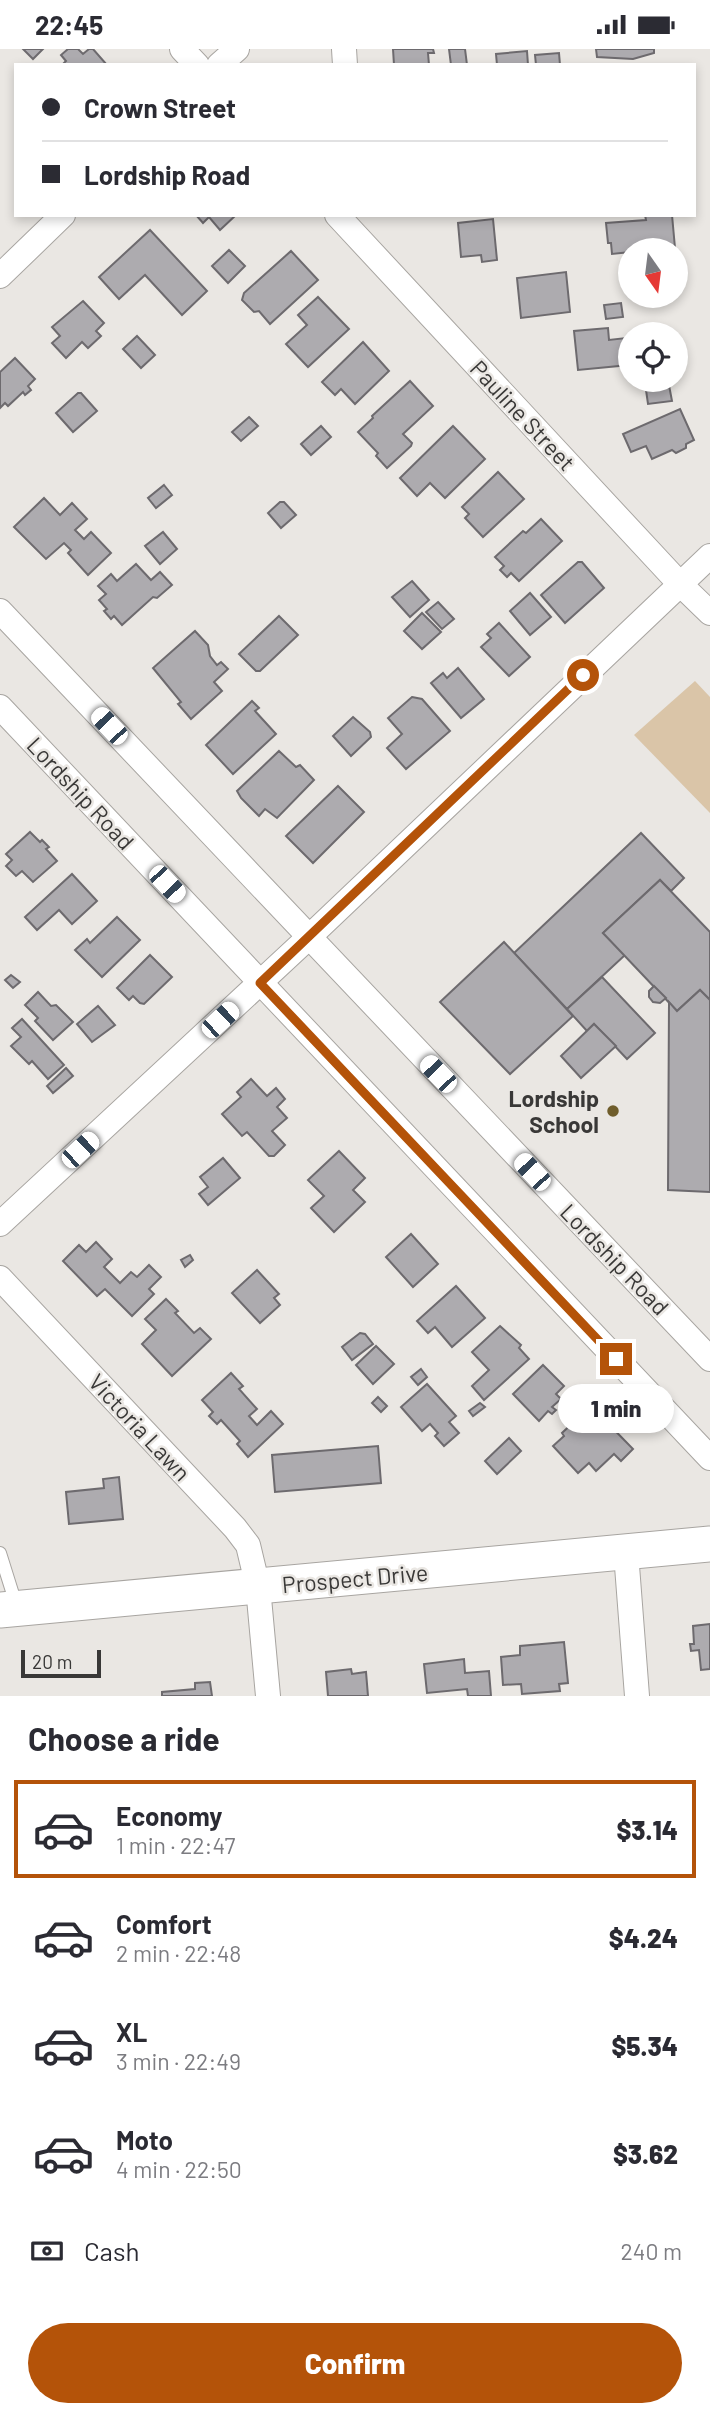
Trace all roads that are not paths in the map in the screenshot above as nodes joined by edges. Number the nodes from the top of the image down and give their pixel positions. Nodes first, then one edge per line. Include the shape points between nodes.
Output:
1 (182, 49) edge
2 (237, 49) edge
3 (195, 63) edge
4 (221, 63) edge
5 (61, 217) edge
6 (348, 221) edge
7 (0, 277) edge
8 (710, 556) edge
9 (679, 583) junction
10 (0, 611) edge
11 (710, 613) edge
12 (0, 707) edge
13 (308, 938) junction
14 (260, 983) junction
15 (0, 1224) edge
16 (0, 1278) edge
17 (710, 1359) edge
18 (710, 1458) edge
19 (710, 1544) edge
20 (0, 1553) edge
21 (626, 1553) junction
22 (258, 1587) junction
23 (8, 1609) edge
24 (268, 1696) edge
25 (637, 1696) edge

1 - 3 street
2 - 4 street
5 - 7 street
6 - 9 street, Pauline Street
8 - 9 street
9 - 11 street, Pauline Street
9 - 13 street
10 - 13 street, Lordship Road
12 - 14 street, Lordship Road
13 - 14 street
13 - 17 street, Lordship Road
14 - 15 street
14 - 18 street, Lordship Road
16 - 22 street, Victoria Lawn via 235,1528 248,1545
19 - 21 main road, Prospect Drive
20 - 23 lane
21 - 22 main road, Prospect Drive
21 - 25 street
22 - 23 main road, Prospect Drive
22 - 24 street, Victoria Lawn

